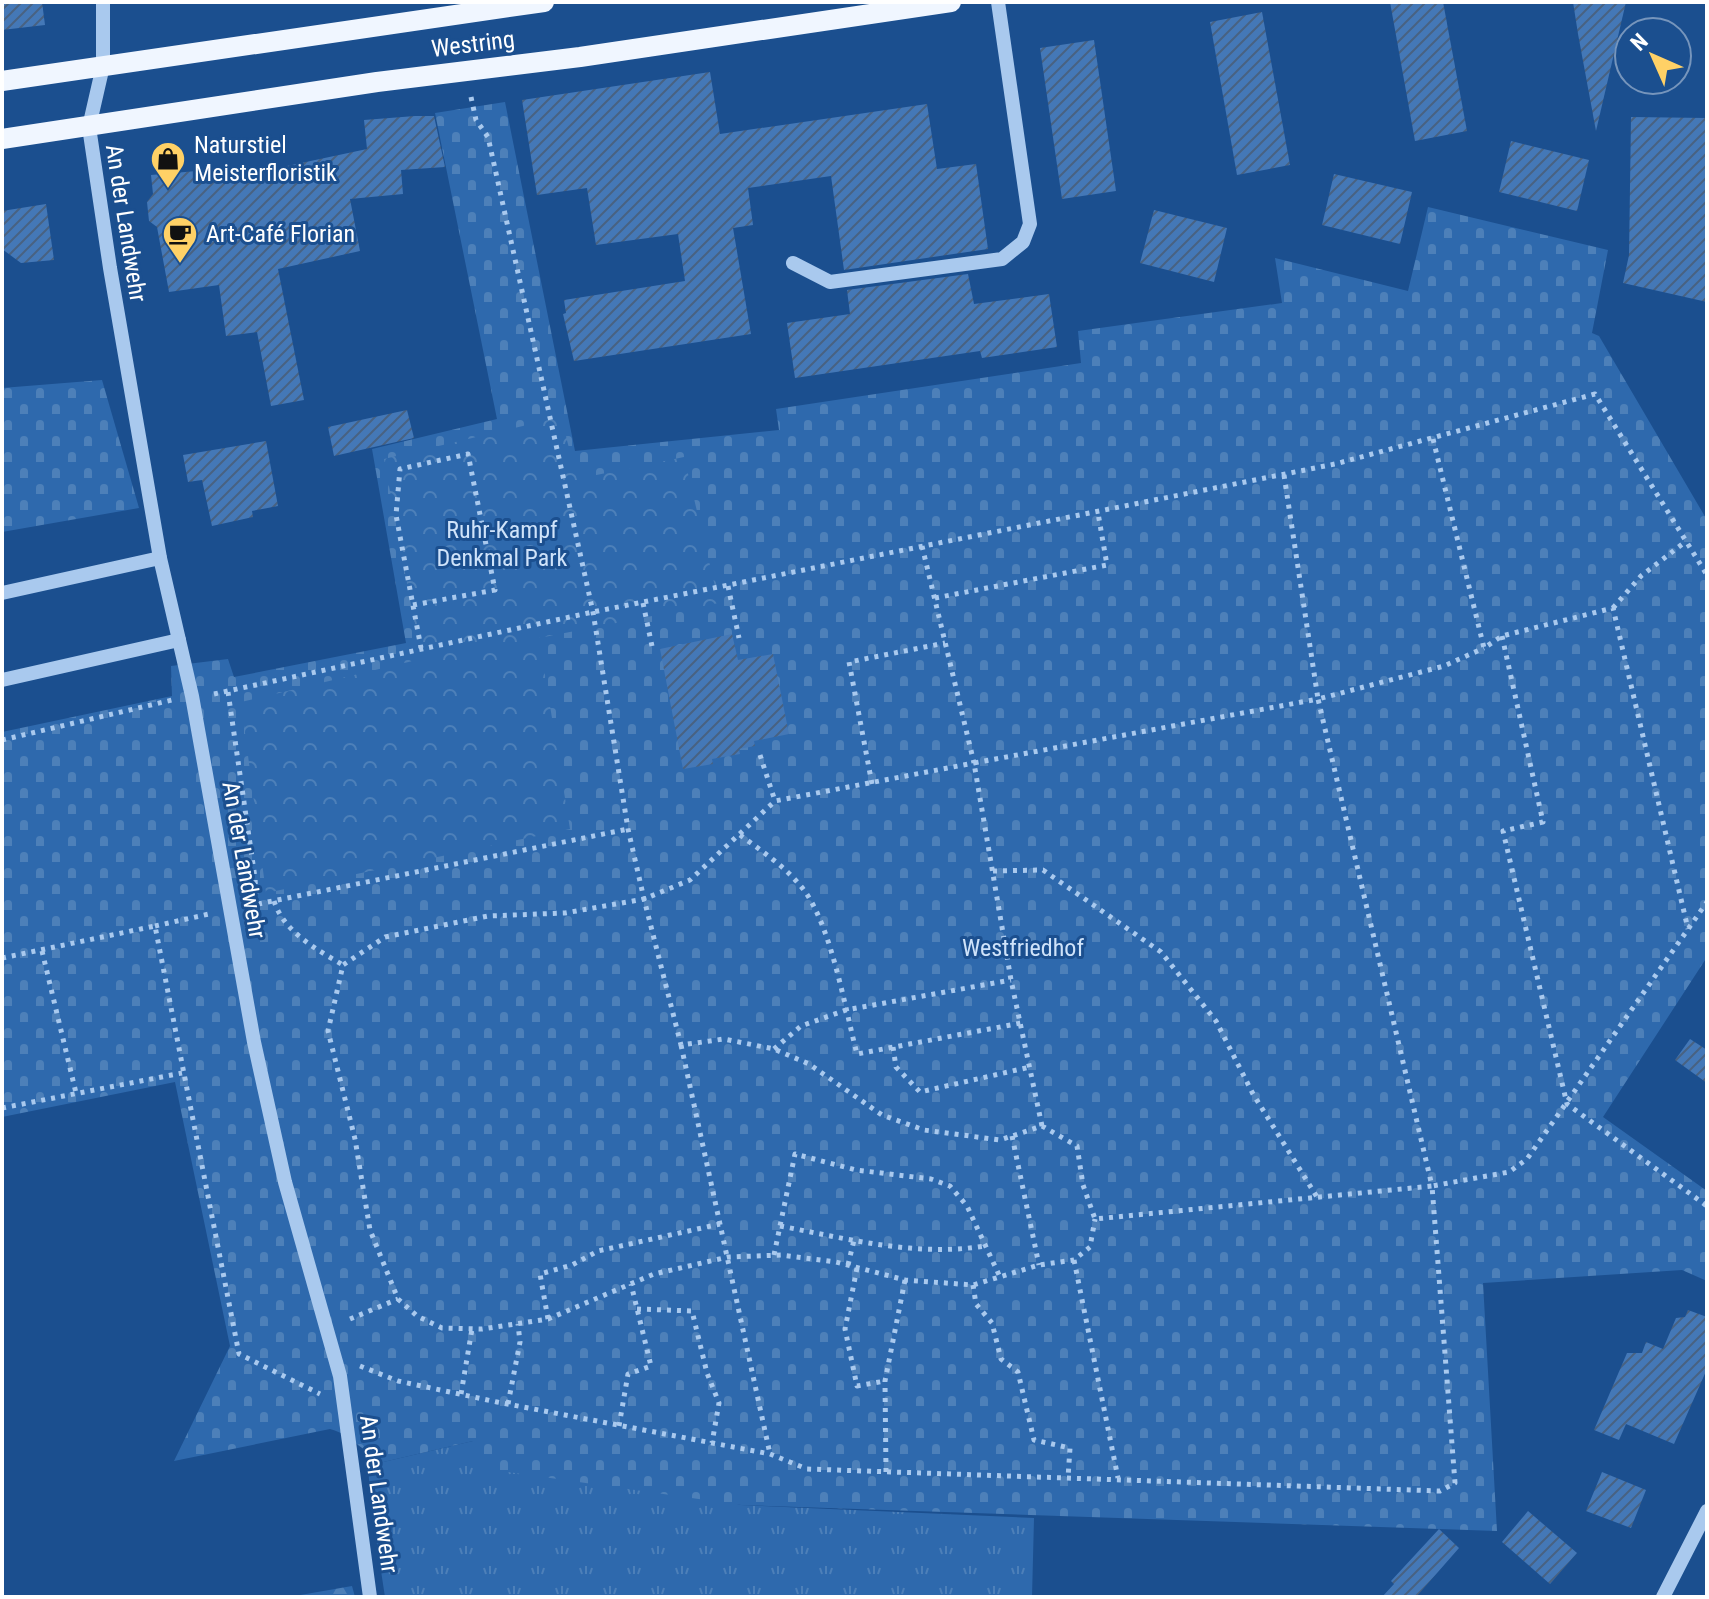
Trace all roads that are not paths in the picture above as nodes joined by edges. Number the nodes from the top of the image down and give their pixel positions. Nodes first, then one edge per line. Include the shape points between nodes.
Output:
1 (103, 2) edge
2 (544, 2) edge
3 (951, 2) edge
4 (998, 2) edge
5 (103, 66) junction
6 (2, 81) edge
7 (89, 127) junction
8 (2, 139) edge
9 (793, 263) dead end
10 (160, 558) junction
11 (2, 593) edge
12 (179, 640) junction
13 (2, 680) edge
14 (1707, 1511) edge
15 (370, 1597) edge
16 (1663, 1597) edge

1 - 5 street
2 - 5 main road, Westring
3 - 7 main road, Westring
4 - 9 street via 1030,224 1023,242 1002,259 830,282
5 - 6 main road, Westring
5 - 7 street
7 - 8 main road, Westring
7 - 10 street, An der Landwehr
10 - 11 street
10 - 12 street, An der Landwehr
12 - 13 street
12 - 15 street, An der Landwehr via 254,1042 340,1376
14 - 16 street

